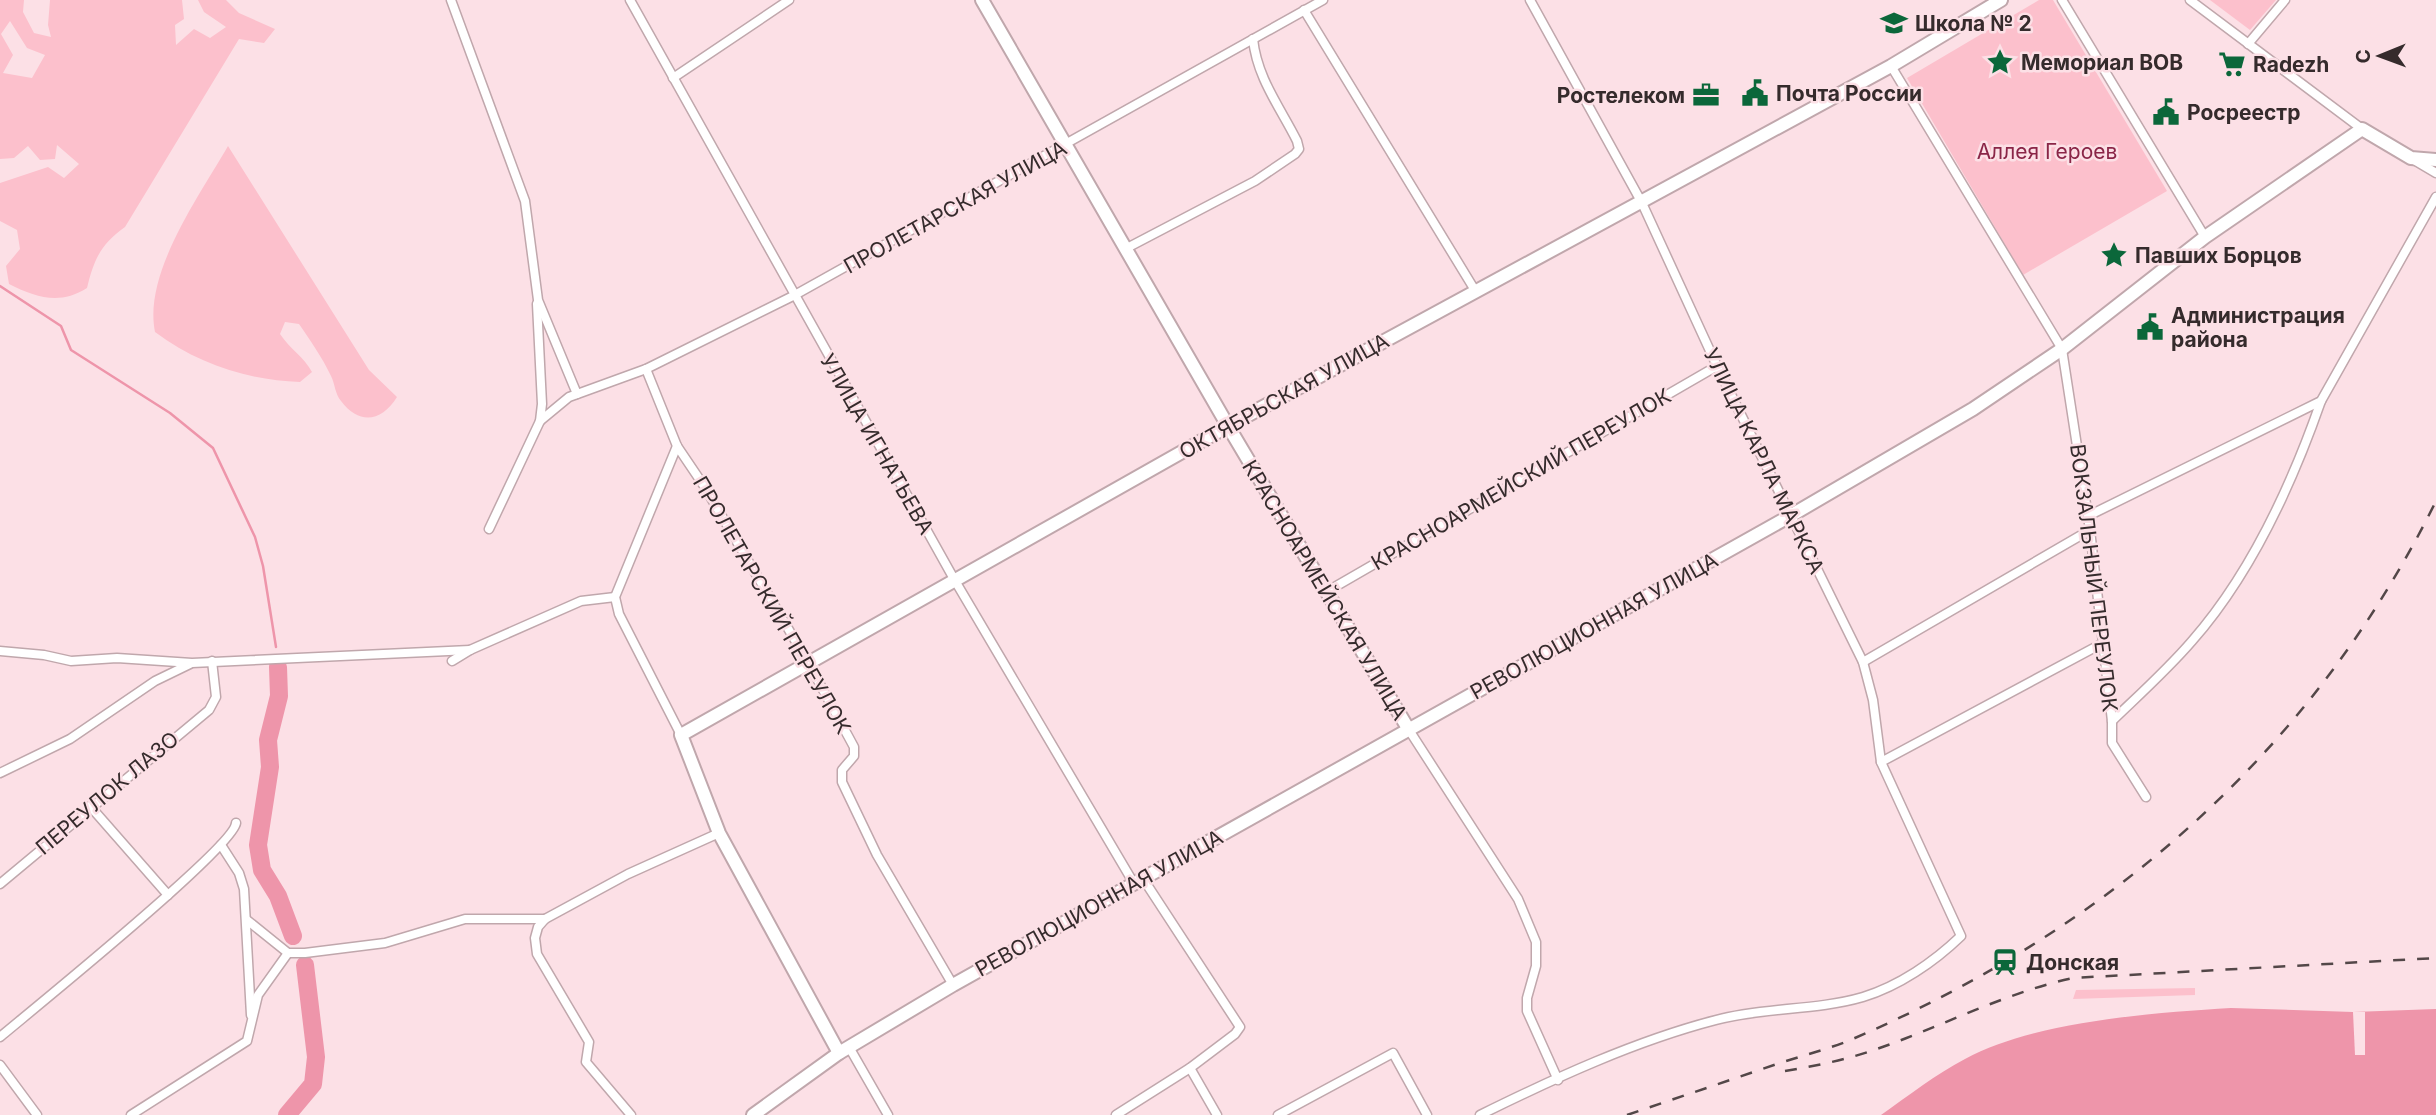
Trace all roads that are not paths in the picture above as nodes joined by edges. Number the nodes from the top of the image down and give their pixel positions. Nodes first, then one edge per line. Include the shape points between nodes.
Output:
1 (451, 0) edge
2 (630, 0) edge
3 (789, 0) edge
4 (982, 0) edge
5 (1323, 0) edge
6 (1530, 0) edge
7 (2001, 0) edge
8 (2062, 0) edge
9 (2190, 0) edge
10 (2285, 0) edge
11 (1304, 10) junction
12 (1254, 39) junction
13 (2248, 44) junction
14 (1891, 66) junction
15 (673, 78) junction
16 (2362, 129) junction
17 (1066, 145) junction
18 (2411, 158) junction
19 (2436, 160) edge
20 (2436, 173) edge
21 (2436, 197) edge
22 (1642, 204) junction
23 (2205, 237) junction
24 (1125, 249) junction
25 (536, 290) junction
26 (1476, 292) junction
27 (793, 296) junction
28 (2062, 349) junction
29 (1717, 366) junction
30 (646, 369) junction
31 (577, 394) junction
32 (2321, 401) junction
33 (540, 421) junction
34 (1227, 426) junction
35 (677, 446) junction
36 (1790, 516) junction
37 (2088, 516) junction
38 (489, 529) dead end
39 (2090, 530) junction
40 (954, 579) junction
41 (1326, 592) junction
42 (615, 597) junction
43 (2103, 643) junction
44 (470, 650) junction
45 (0, 651) edge
46 (452, 661) dead end
47 (212, 662) junction
48 (1863, 662) junction
49 (192, 663) junction
50 (808, 664) junction
51 (2112, 721) junction
52 (1409, 730) junction
53 (681, 734) junction
54 (1881, 762) junction
55 (0, 773) edge
56 (2146, 797) dead end
57 (90, 806) junction
58 (236, 823) dead end
59 (719, 833) junction
60 (221, 845) junction
61 (1137, 880) junction
62 (0, 884) edge
63 (168, 895) junction
64 (545, 919) junction
65 (247, 920) junction
66 (288, 953) junction
67 (953, 985) junction
68 (252, 1022) junction
69 (0, 1037) edge
70 (844, 1050) junction
71 (0, 1065) edge
72 (1190, 1068) junction
73 (1558, 1080) junction
74 (37, 1115) edge
75 (131, 1115) edge
76 (631, 1115) edge
77 (752, 1115) edge
78 (888, 1115) edge
79 (1116, 1115) edge
80 (1216, 1115) edge
81 (1278, 1115) edge
82 (1427, 1115) edge
83 (1480, 1115) edge

1 - 25 street via 526,201
2 - 15 street, УЛИЦА ИГНАТЬЕВА
3 - 15 street
4 - 17 street, КРАСНОАРМЕЙСКАЯ УЛИЦА
5 - 11 street, ПРОЛЕТАРСКАЯ УЛИЦА
6 - 22 street, УЛИЦА КАРЛА МАРКСА
7 - 14 street, ОКТЯБРЬСКАЯ УЛИЦА
8 - 23 street
9 - 13 street
10 - 13 street
11 - 12 street, ПРОЛЕТАРСКАЯ УЛИЦА
11 - 26 street
12 - 17 street, ПРОЛЕТАРСКАЯ УЛИЦА
12 - 24 street via 1255,59 1297,141 1296,154 1255,181
13 - 16 street
14 - 22 street, ОКТЯБРЬСКАЯ УЛИЦА
14 - 28 street
15 - 27 street, УЛИЦА ИГНАТЬЕВА
16 - 18 street
16 - 23 street, РЕВОЛЮЦИОННАЯ УЛИЦА
17 - 24 street, КРАСНОАРМЕЙСКАЯ УЛИЦА
17 - 27 street, ПРОЛЕТАРСКАЯ УЛИЦА
18 - 19 street
18 - 20 street
21 - 32 street
22 - 26 street, ОКТЯБРЬСКАЯ УЛИЦА
22 - 29 street, УЛИЦА КАРЛА МАРКСА
23 - 28 street, РЕВОЛЮЦИОННАЯ УЛИЦА
24 - 34 street, КРАСНОАРМЕЙСКАЯ УЛИЦА
25 - 31 street
25 - 33 street
26 - 34 street, ОКТЯБРЬСКАЯ УЛИЦА
27 - 30 street, ПРОЛЕТАРСКАЯ УЛИЦА
27 - 40 street, УЛИЦА ИГНАТЬЕВА
28 - 36 street, РЕВОЛЮЦИОННАЯ УЛИЦА via 1973,409
28 - 37 street, ВОКЗАЛЬНЫЙ ПЕРЕУЛОК
29 - 36 street, УЛИЦА КАРЛА МАРКСА
29 - 41 street, КРАСНОАРМЕЙСКИЙ ПЕРЕУЛОК
30 - 31 street, ПРОЛЕТАРСКАЯ УЛИЦА
30 - 35 street, ПРОЛЕТАРСКИЙ ПЕРЕУЛОК
31 - 33 street, ПРОЛЕТАРСКАЯ УЛИЦА
32 - 37 street
32 - 51 street via 2299,464 2264,534 2227,592 2192,642
33 - 38 street
34 - 40 street, ОКТЯБРЬСКАЯ УЛИЦА
34 - 41 street, КРАСНОАРМЕЙСКАЯ УЛИЦА
35 - 42 street
35 - 50 street, ПРОЛЕТАРСКИЙ ПЕРЕУЛОК
36 - 48 street, УЛИЦА КАРЛА МАРКСА
36 - 52 street, РЕВОЛЮЦИОННАЯ УЛИЦА
37 - 39 street, ВОКЗАЛЬНЫЙ ПЕРЕУЛОК
39 - 43 street, ВОКЗАЛЬНЫЙ ПЕРЕУЛОК
39 - 48 street
40 - 50 street, ОКТЯБРЬСКАЯ УЛИЦА
40 - 61 street, УЛИЦА ИГНАТЬЕВА
41 - 52 street, КРАСНОАРМЕЙСКАЯ УЛИЦА
42 - 44 street via 581,600
42 - 53 street via 619,614
43 - 51 street, ВОКЗАЛЬНЫЙ ПЕРЕУЛОК
43 - 54 street
44 - 46 street
44 - 47 street
45 - 49 street via 71,661 117,658
47 - 49 street
47 - 57 street, ПЕРЕУЛОК ЛАЗО via 215,703
48 - 54 street, УЛИЦА КАРЛА МАРКСА
49 - 55 street via 155,681 70,739
50 - 53 street, ОКТЯБРЬСКАЯ УЛИЦА
50 - 67 street, ПРОЛЕТАРСКИЙ ПЕРЕУЛОК via 855,753 842,770 842,782 877,855
51 - 56 street, ВОКЗАЛЬНЫЙ ПЕРЕУЛОК via 2112,743
52 - 61 street, РЕВОЛЮЦИОННАЯ УЛИЦА
52 - 73 street, КРАСНОАРМЕЙСКАЯ УЛИЦА via 1518,899 1536,942 1527,1011
53 - 59 street
54 - 73 street, УЛИЦА КАРЛА МАРКСА via 1961,936 1906,978 1863,997 1718,1019
57 - 62 street, ПЕРЕУЛОК ЛАЗО
57 - 63 street
58 - 60 street
59 - 64 street via 628,874
59 - 70 street
60 - 63 street
60 - 65 street via 242,881
61 - 67 street, РЕВОЛЮЦИОННАЯ УЛИЦА
61 - 72 street, УЛИЦА ИГНАТЬЕВА via 1240,1027
63 - 69 street
64 - 66 street via 465,919 385,943
64 - 76 street via 536,932 537,954 589,1042 586,1062
65 - 66 street
65 - 68 street
66 - 68 street via 258,995
67 - 70 street, РЕВОЛЮЦИОННАЯ УЛИЦА
68 - 75 street via 244,1044
70 - 77 street, РЕВОЛЮЦИОННАЯ УЛИЦА
70 - 78 street
71 - 74 street
72 - 79 street
72 - 80 street
73 - 83 street
81 - 82 street via 1394,1053

